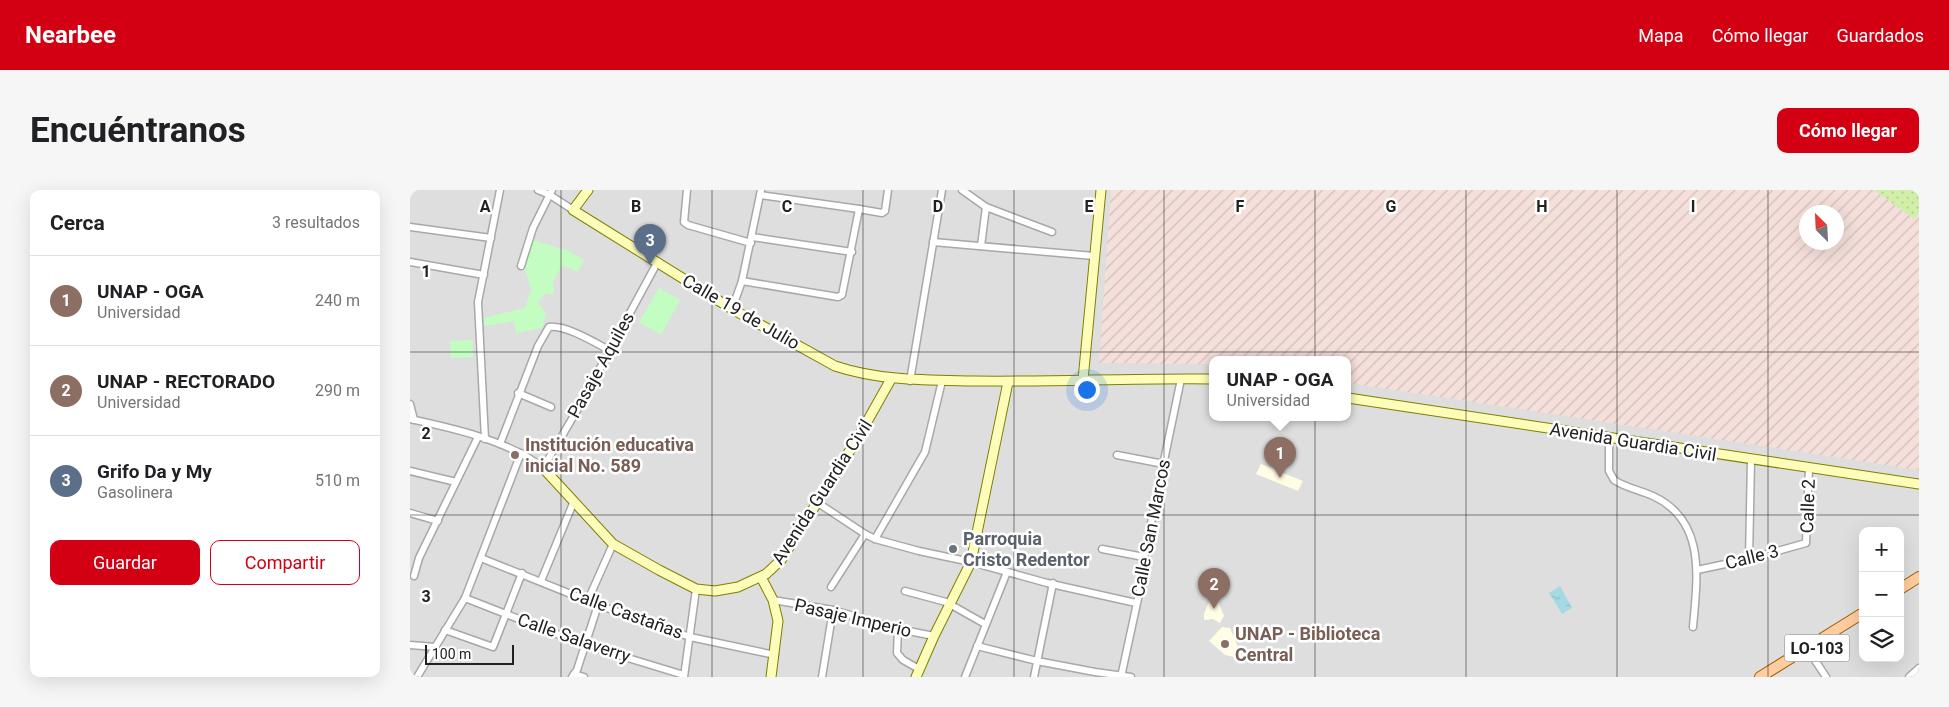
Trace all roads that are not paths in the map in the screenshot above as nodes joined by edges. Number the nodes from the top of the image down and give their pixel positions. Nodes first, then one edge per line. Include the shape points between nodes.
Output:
1 (500, 190) edge
2 (538, 190) edge
3 (588, 190) edge
4 (686, 190) edge
5 (888, 190) edge
6 (942, 190) edge
7 (962, 190) edge
8 (1101, 190) edge
9 (551, 192) edge
10 (761, 193) edge
11 (986, 207) junction
12 (860, 209) junction
13 (573, 210) junction
14 (410, 227) edge
15 (1052, 232) dead end
16 (491, 238) junction
17 (751, 240) junction
18 (933, 242) junction
19 (982, 246) junction
20 (852, 252) junction
21 (1094, 256) junction
22 (410, 262) edge
23 (657, 263) junction
24 (521, 266) dead end
25 (484, 275) junction
26 (742, 281) junction
27 (732, 309) junction
28 (609, 350) junction
29 (891, 379) junction
30 (1181, 379) junction
31 (1209, 379) edge
32 (910, 380) junction
33 (1083, 380) junction
34 (942, 381) junction
35 (1008, 382) junction
36 (518, 393) junction
37 (1351, 398) edge
38 (410, 404) edge
39 (551, 407) dead end
40 (412, 420) edge
41 (481, 438) junction
42 (1609, 438) junction
43 (500, 444) junction
44 (521, 453) junction
45 (1117, 455) dead end
46 (1751, 460) junction
47 (1164, 464) junction
48 (543, 468) junction
49 (1809, 468) junction
50 (410, 471) edge
51 (456, 482) junction
52 (1919, 484) edge
53 (574, 502) junction
54 (818, 503) junction
55 (410, 513) edge
56 (438, 520) junction
57 (865, 534) junction
58 (876, 539) junction
59 (1806, 543) joint
60 (613, 544) junction
61 (1102, 549) dead end
62 (410, 556) edge
63 (1144, 557) junction
64 (418, 558) junction
65 (481, 558) junction
66 (1749, 559) junction
67 (971, 562) junction
68 (1697, 570) junction
69 (1007, 572) junction
70 (522, 573) junction
71 (414, 576) dead end
72 (1919, 577) edge
73 (761, 578) junction
74 (541, 581) junction
75 (1053, 583) junction
76 (1919, 585) edge
77 (1904, 586) edge
78 (830, 587) dead end
79 (696, 589) junction
80 (905, 591) dead end
81 (1904, 594) edge
82 (465, 598) junction
83 (588, 600) junction
84 (773, 600) junction
85 (1136, 603) junction
86 (950, 604) junction
87 (598, 605) junction
88 (833, 610) junction
89 (506, 614) junction
90 (1859, 616) edge
91 (1859, 622) edge
92 (985, 624) junction
93 (1693, 627) dead end
94 (898, 629) junction
95 (445, 630) junction
96 (934, 636) junction
97 (690, 637) junction
98 (410, 645) edge
99 (585, 645) junction
100 (976, 646) junction
101 (435, 647) junction
102 (1809, 650) junction
103 (774, 655) junction
104 (1037, 661) junction
105 (1919, 668) edge
106 (918, 673) edge
107 (573, 676) edge
108 (684, 676) edge
109 (1121, 676) edge
110 (417, 677) edge
111 (584, 677) edge
112 (772, 677) edge
113 (822, 677) edge
114 (965, 677) edge
115 (1034, 677) edge
116 (1131, 677) edge
117 (1760, 677) edge
118 (1772, 677) edge
119 (1826, 677) edge
120 (1909, 677) edge

1 - 16 street
2 - 9 street
3 - 13 street
4 - 17 street via 684,222
5 - 12 street via 885,211
6 - 18 street
7 - 11 street
8 - 21 street
9 - 13 street
9 - 24 street via 533,228
10 - 12 street
10 - 17 street
11 - 15 street
11 - 19 street
12 - 20 street
13 - 23 street, Calle 19 de Julio
14 - 16 street
16 - 25 street
17 - 20 street
17 - 26 street
18 - 19 street
18 - 32 street
19 - 21 street
20 - 26 street via 844,293 838,297
21 - 33 street
22 - 25 street
23 - 27 street, Calle 19 de Julio
23 - 28 street, Pasaje Aquiles
25 - 41 street via 478,302
26 - 27 street
27 - 29 street, Calle 19 de Julio via 835,366
28 - 36 street via 555,326 549,327
28 - 48 street, Pasaje Aquiles
29 - 32 street
29 - 54 street, Avenida Guardia Civil
30 - 31 street
30 - 33 street
30 - 47 street, Calle San Marcos
32 - 34 street
33 - 35 street
34 - 35 street
34 - 58 street via 925,452
35 - 67 street
36 - 39 street
36 - 43 street
37 - 42 street, Avenida Guardia Civil
38 - 40 street
40 - 41 street, Avenida Guardia Civil
41 - 43 street, Avenida Guardia Civil
41 - 51 street
42 - 46 street, Avenida Guardia Civil
42 - 68 street via 1610,476 1618,483 1654,496 1678,514 1692,537
43 - 44 street, Avenida Guardia Civil
44 - 48 street, Avenida Guardia Civil
44 - 65 street
45 - 47 street
46 - 49 street, Avenida Guardia Civil
46 - 66 street
47 - 63 street, Calle San Marcos
48 - 53 street, Avenida Guardia Civil
49 - 52 street, Avenida Guardia Civil
49 - 59 street, Calle 2
50 - 51 street
51 - 56 street
53 - 60 street, Avenida Guardia Civil
53 - 74 street
54 - 57 street
54 - 73 street, Avenida Guardia Civil via 781,560
55 - 56 street
56 - 64 street
57 - 58 street
57 - 78 street
58 - 67 street
59 - 66 street, Calle 3
60 - 79 street, Avenida Guardia Civil
60 - 83 street
61 - 63 street
62 - 64 street
63 - 85 street, Calle San Marcos
64 - 71 street
65 - 70 street, Calle Castañas
65 - 82 street
66 - 68 street, Calle 3
67 - 69 street
67 - 86 street
68 - 93 street
69 - 75 street
69 - 92 street
70 - 74 street, Calle Castañas
70 - 89 street
72 - 77 main road
73 - 79 street, Avenida Guardia Civil via 724,590
73 - 84 street
74 - 83 street, Calle Castañas
75 - 85 street
75 - 104 street
76 - 81 main road
79 - 97 street
80 - 86 street
82 - 89 street, Calle Salaverry
82 - 95 street
83 - 87 street, Calle Castañas
84 - 88 street, Pasaje Imperio
84 - 103 street via 778,621
85 - 109 street, Calle San Marcos
86 - 92 street
86 - 96 street
87 - 97 street, Calle Castañas
87 - 99 street
88 - 94 street, Pasaje Imperio
88 - 113 street
89 - 95 street via 493,647
89 - 99 street, Calle Salaverry
90 - 102 main road, LO-103
91 - 102 main road, LO-103
92 - 100 street
94 - 96 street, Pasaje Imperio
94 - 106 street via 897,653
95 - 101 street
96 - 106 street
97 - 103 street, Calle Castañas
97 - 108 street
98 - 101 street
99 - 107 street
99 - 108 street, Calle Salaverry
100 - 104 street
100 - 114 street
101 - 110 street
102 - 117 main road, LO-103
102 - 118 main road, LO-103
102 - 119 street
103 - 112 street
104 - 109 street
104 - 115 street
105 - 120 street
107 - 111 street
109 - 116 street

